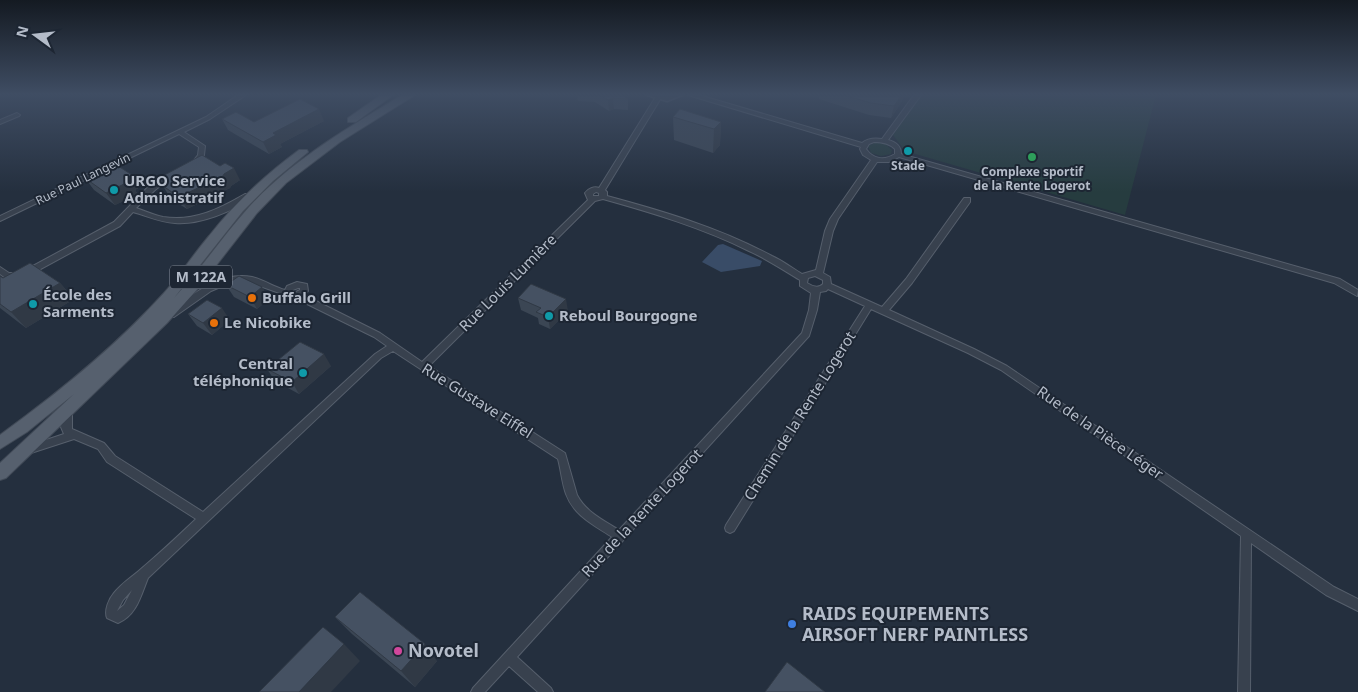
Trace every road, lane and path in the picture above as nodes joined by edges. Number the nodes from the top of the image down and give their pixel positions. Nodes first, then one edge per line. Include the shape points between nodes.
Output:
1 (189, 127) edge
2 (341, 127) edge
3 (357, 127) edge
4 (638, 127) edge
5 (799, 127) edge
6 (894, 127) edge
7 (180, 132) junction
8 (884, 141) junction
9 (864, 146) junction
10 (898, 155) junction
11 (875, 159) junction
12 (185, 168) edge
13 (178, 172) edge
14 (602, 193) junction
15 (253, 194) junction
16 (967, 200) dead end
17 (133, 210) junction
18 (0, 219) edge
19 (0, 270) edge
20 (819, 273) junction
21 (802, 278) junction
22 (827, 284) junction
23 (816, 290) junction
24 (1357, 293) edge
25 (870, 304) junction
26 (884, 311) junction
27 (162, 320) junction
28 (392, 347) junction
29 (423, 367) junction
30 (68, 410) junction
31 (72, 435) junction
32 (0, 443) edge
33 (24, 451) junction
34 (0, 473) edge
35 (204, 518) junction
36 (730, 528) dead end
37 (1246, 534) junction
38 (619, 536) junction
39 (144, 574) dead end
40 (1358, 606) edge
41 (510, 658) junction
42 (478, 692) edge
43 (547, 692) edge
44 (1244, 692) edge

1 - 7 street, Rue Paul Langevin
2 - 15 main road, M 122A via 301,154
3 - 27 main road, M 122A via 282,181 243,221 197,282
4 - 14 street
5 - 9 street
6 - 8 street
7 - 12 street via 202,146 203,150 193,165
7 - 18 street, Rue Paul Langevin
8 - 9 street via 873,140
8 - 10 street via 896,146
9 - 11 street via 866,154
10 - 11 street via 891,160
10 - 24 street via 1337,280
11 - 20 street via 834,219
13 - 17 street via 162,180
14 - 21 street via 724,236 772,259
14 - 29 street, Rue Louis Lumière via 596,189 589,193 593,199
15 - 17 street via 206,218 180,222
15 - 32 main road, M 122A via 145,320 64,393
16 - 26 street
17 - 19 street via 117,224 21,276 7,276
20 - 21 street
20 - 22 street via 827,279
21 - 23 street via 805,286
22 - 23 street
22 - 25 street, Rue de la Pièce Léger
23 - 38 street, Rue de la Rente Logerot via 806,334
25 - 26 street, Rue de la Pièce Léger
25 - 36 street, Chemin de la Rente Logerot
26 - 37 street, Rue de la Pièce Léger via 1004,368
27 - 28 street, Rue Gustave Eiffel via 203,292 242,278 288,293 293,286 301,285 305,288 302,298 377,335
27 - 30 main road, M 122A
28 - 29 street, Rue Gustave Eiffel
28 - 35 street via 378,356
29 - 38 street, Rue Gustave Eiffel via 562,456 575,504 584,515
30 - 31 street via 66,427
30 - 33 main road, M 122A
31 - 33 street
31 - 35 street via 100,446 111,459
33 - 34 main road, M 122A
35 - 39 street
37 - 40 street, Rue de la Pièce Léger via 1330,592
37 - 44 street
38 - 41 street, Rue de la Rente Logerot
41 - 42 street, Rue de la Rente Logerot
41 - 43 street

